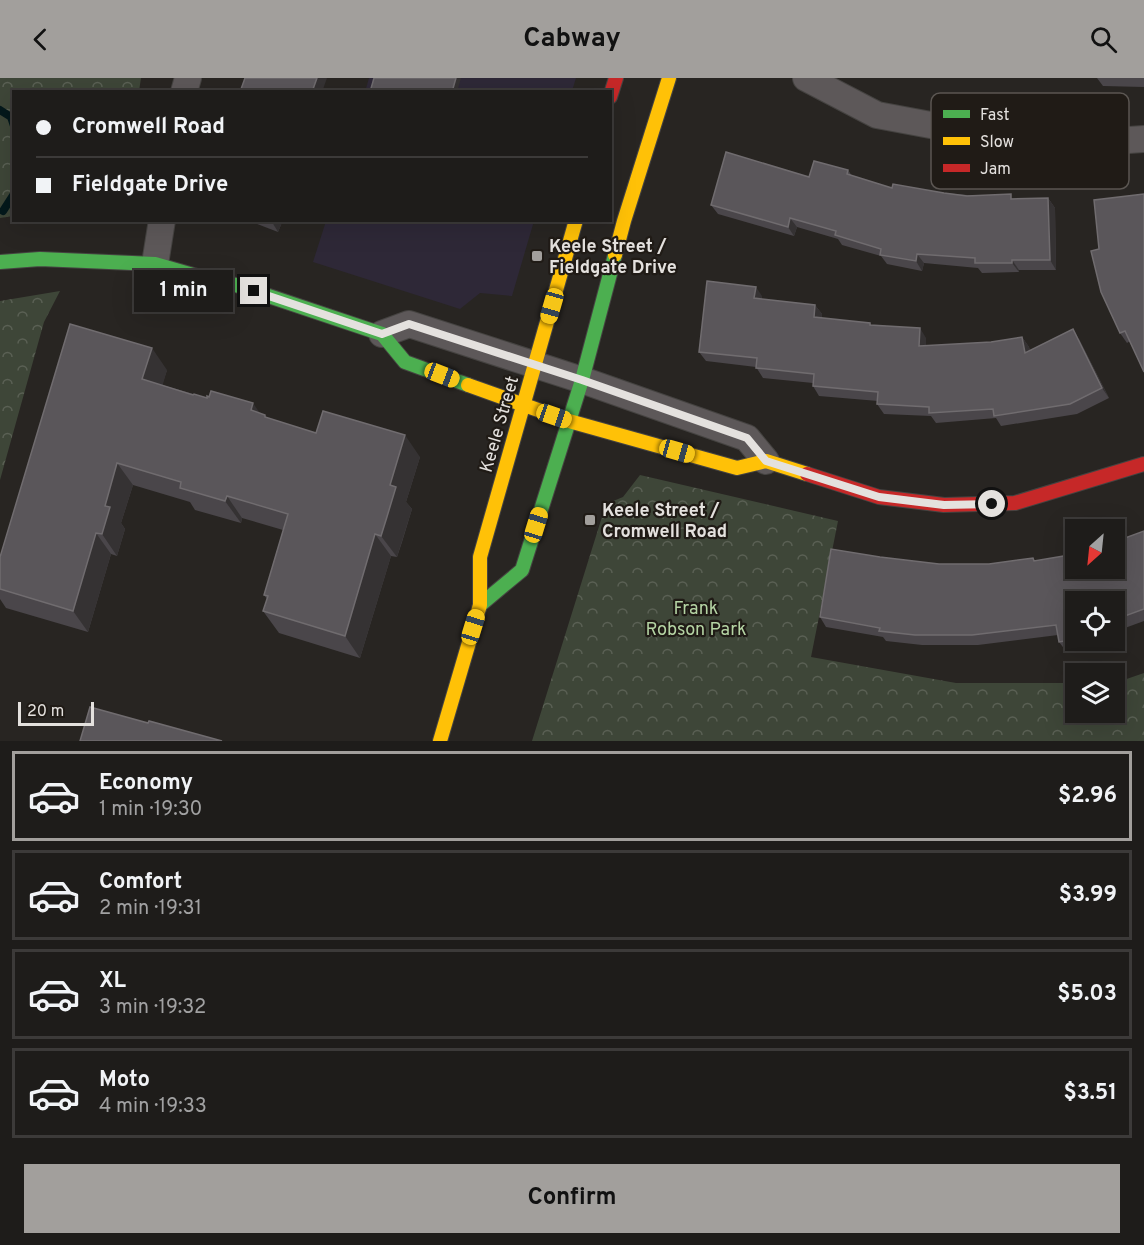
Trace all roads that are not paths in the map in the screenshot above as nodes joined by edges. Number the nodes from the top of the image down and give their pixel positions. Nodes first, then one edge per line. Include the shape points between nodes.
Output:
1 (669, 78) edge
2 (806, 78) edge
3 (931, 125) edge
4 (1144, 139) edge
5 (1129, 140) edge
6 (162, 222) edge
7 (575, 222) edge
8 (0, 262) edge
9 (155, 264) junction
10 (382, 334) junction
11 (535, 364) junction
12 (582, 380) junction
13 (523, 406) junction
14 (569, 421) junction
15 (766, 461) junction
16 (1144, 464) edge
17 (480, 605) junction
18 (440, 741) edge

1 - 12 street via 624,221
2 - 3 street via 877,115
4 - 5 street
6 - 9 street
7 - 11 street, Keele Street
8 - 9 street via 40,259
9 - 10 street via 236,285
10 - 11 street via 409,324
10 - 13 street via 405,362
11 - 12 street
11 - 13 street, Keele Street
12 - 14 street
12 - 15 street via 747,438
13 - 14 street
13 - 17 street, Keele Street via 480,557
14 - 15 street via 737,468
14 - 17 street via 522,570
15 - 16 street via 879,497 944,505 1015,503
17 - 18 street, Keele Street

